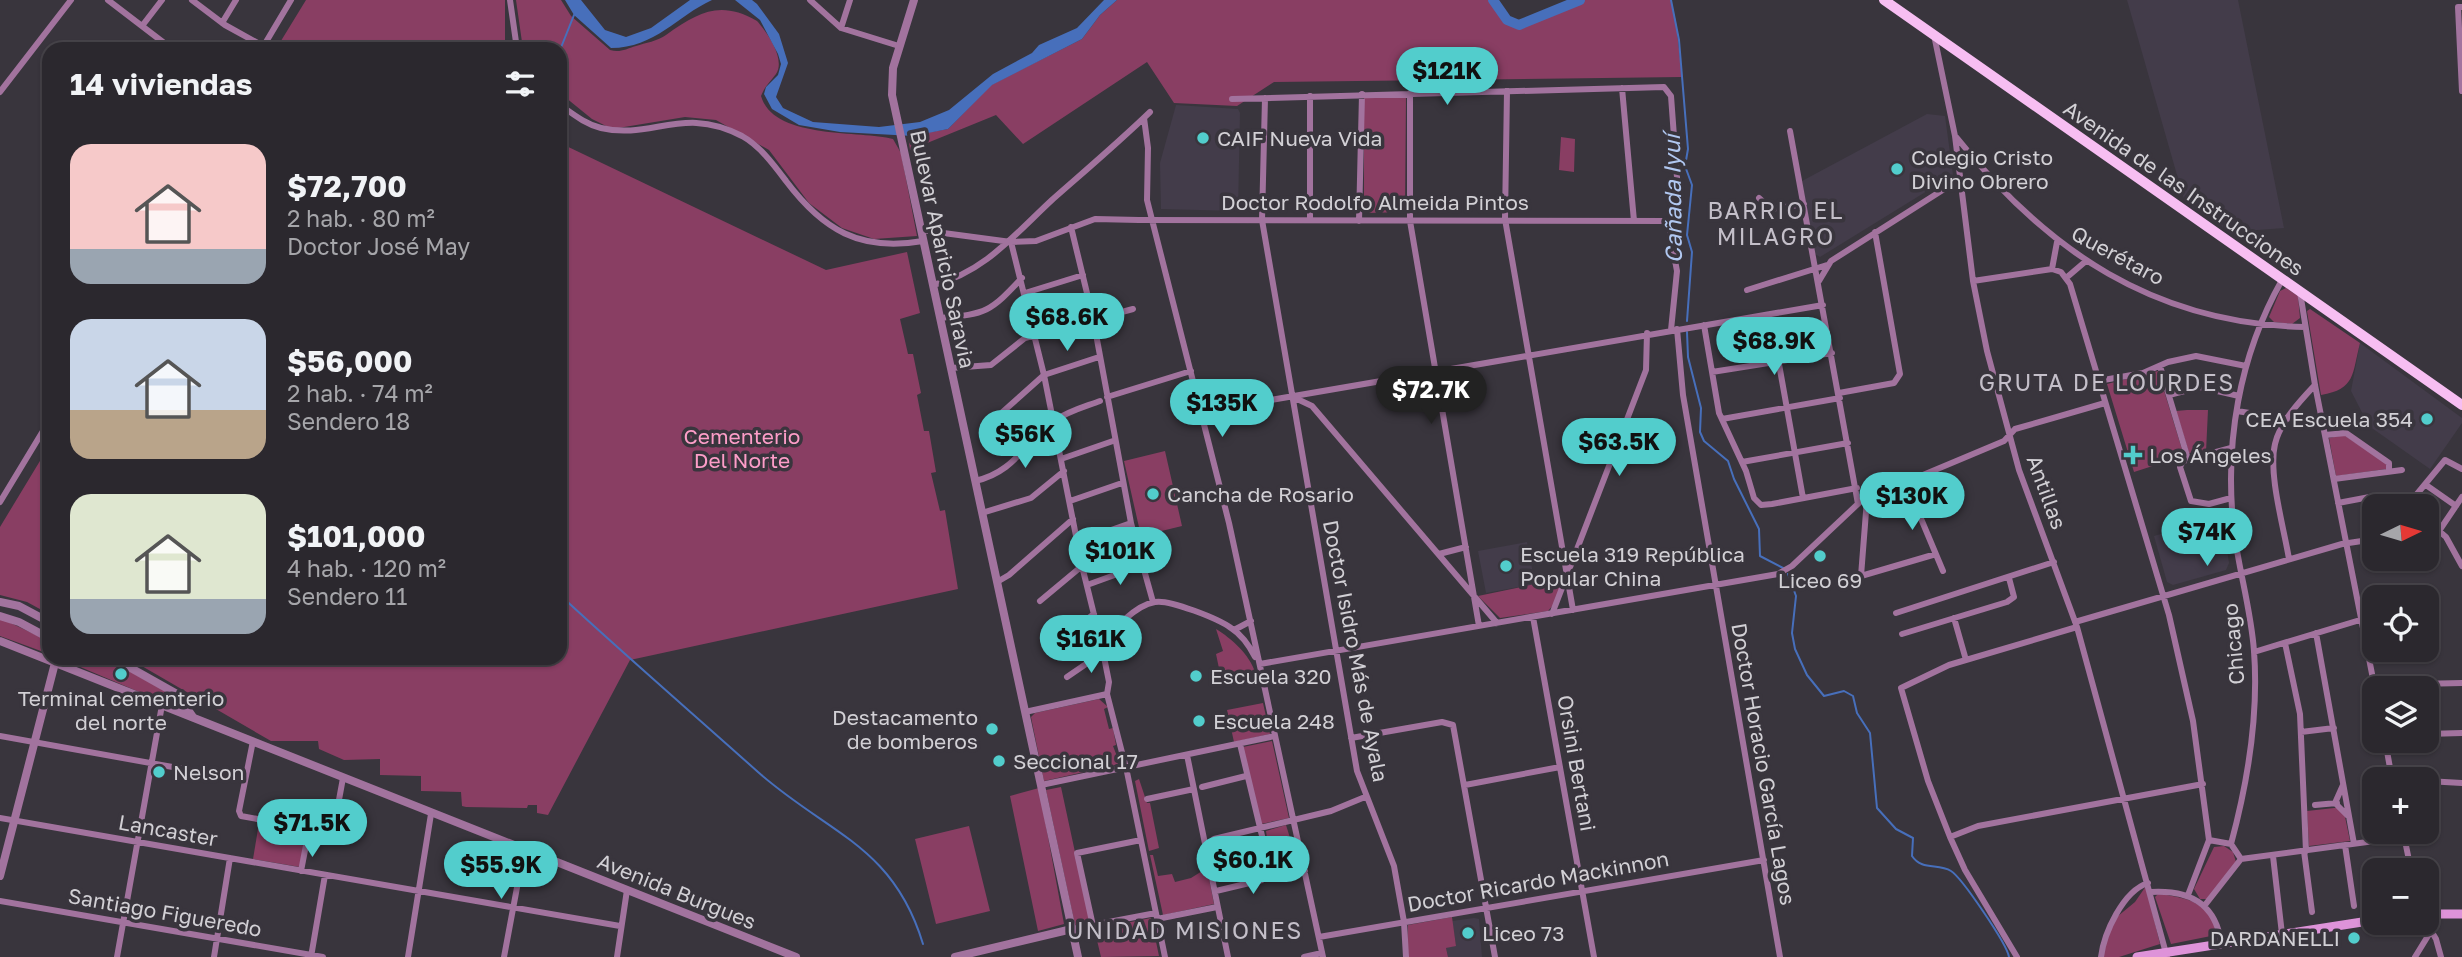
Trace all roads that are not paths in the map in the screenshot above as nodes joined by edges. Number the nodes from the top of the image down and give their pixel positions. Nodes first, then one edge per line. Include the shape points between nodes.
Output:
1 (71, 0) edge
2 (108, 0) edge
3 (162, 0) edge
4 (192, 0) edge
5 (236, 0) edge
6 (292, 0) edge
7 (510, 0) edge
8 (810, 0) edge
9 (850, 0) edge
10 (914, 0) edge
11 (1884, 0) edge
12 (2460, 7) edge
13 (222, 23) junction
14 (142, 26) junction
15 (841, 28) junction
16 (1934, 35) junction
17 (163, 42) edge
18 (254, 42) edge
19 (265, 42) edge
20 (516, 42) edge
21 (899, 46) junction
22 (1622, 88) junction
23 (1507, 91) junction
24 (0, 92) edge
25 (2462, 92) edge
26 (1410, 93) junction
27 (1362, 94) junction
28 (1310, 96) junction
29 (1265, 98) junction
30 (1232, 99) dead end
31 (567, 111) edge
32 (1150, 112) dead end
33 (1144, 118) junction
34 (1790, 131) dead end
35 (1955, 136) junction
36 (1959, 179) junction
37 (1759, 198) dead end
38 (1804, 204) junction
39 (1505, 219) junction
40 (1153, 220) junction
41 (1262, 220) junction
42 (1310, 220) junction
43 (1671, 220) junction
44 (1359, 221) junction
45 (1410, 221) junction
46 (1634, 221) junction
47 (1071, 227) junction
48 (921, 230) junction
49 (1875, 232) junction
50 (923, 241) junction
51 (1012, 242) junction
52 (2057, 242) junction
53 (2086, 261) junction
54 (1827, 265) junction
55 (1815, 268) junction
56 (2052, 269) junction
57 (1083, 275) junction
58 (1022, 278) junction
59 (2066, 278) junction
60 (2282, 280) junction
61 (1819, 281) junction
62 (1973, 281) junction
63 (933, 285) junction
64 (1747, 290) dead end
65 (2300, 292) junction
66 (1025, 293) junction
67 (1823, 304) junction
68 (1133, 309) dead end
69 (1770, 314) junction
70 (940, 318) junction
71 (1093, 318) junction
72 (2260, 323) junction
73 (1704, 325) junction
74 (2305, 327) junction
75 (1674, 329) junction
76 (1647, 333) junction
77 (1034, 335) junction
78 (1832, 353) junction
79 (1528, 354) junction
80 (1099, 357) junction
81 (1779, 363) junction
82 (2160, 366) junction
83 (2246, 366) junction
84 (951, 368) junction
85 (1191, 371) junction
86 (1436, 371) junction
87 (1712, 372) junction
88 (1044, 375) junction
89 (2098, 381) junction
90 (2315, 385) junction
91 (2169, 395) junction
92 (1840, 396) junction
93 (2239, 396) junction
94 (1293, 397) junction
95 (1103, 399) junction
96 (2105, 403) junction
97 (2462, 405) edge
98 (1787, 408) junction
99 (2236, 411) junction
100 (1201, 412) junction
101 (997, 417) dead end
102 (1722, 419) junction
103 (2287, 419) junction
104 (1053, 422) junction
105 (42, 433) edge
106 (2009, 435) junction
107 (2325, 435) junction
108 (1113, 441) junction
109 (1848, 443) junction
110 (2231, 448) junction
111 (1795, 452) junction
112 (1061, 459) junction
113 (2188, 459) junction
114 (1742, 462) junction
115 (2389, 469) junction
116 (2462, 469) edge
117 (2402, 470) dead end
118 (1064, 471) junction
119 (2334, 480) junction
120 (975, 481) junction
121 (1122, 483) junction
122 (1906, 483) junction
123 (2426, 485) junction
124 (1857, 488) junction
125 (2462, 497) edge
126 (1803, 498) junction
127 (2231, 498) junction
128 (1867, 499) junction
129 (1070, 501) junction
130 (0, 502) edge
131 (2339, 503) junction
132 (1858, 504) junction
133 (2456, 506) junction
134 (982, 513) junction
135 (1073, 519) junction
136 (1131, 523) junction
137 (2440, 530) edge
138 (2440, 532) edge
139 (2362, 541) edge
140 (1077, 542) junction
141 (2346, 543) junction
142 (1466, 547) junction
143 (1438, 554) junction
144 (1936, 554) junction
145 (2289, 559) junction
146 (2054, 562) junction
147 (1145, 565) junction
148 (1082, 566) junction
149 (2462, 566) edge
150 (1943, 571) dead end
151 (2241, 572) junction
152 (1567, 577) junction
153 (2009, 579) junction
154 (997, 582) junction
155 (1087, 584) junction
156 (1715, 585) junction
157 (1473, 595) junction
158 (2163, 596) junction
159 (1040, 601) dead end
160 (0, 602) edge
161 (1153, 602) junction
162 (1573, 610) junction
163 (1896, 613) dead end
164 (1094, 614) junction
165 (1552, 614) junction
166 (0, 616) edge
167 (1533, 617) junction
168 (42, 618) edge
169 (1954, 618) junction
170 (2360, 620) junction
171 (1251, 621) junction
172 (1497, 623) junction
173 (2076, 624) junction
174 (1479, 626) junction
175 (1234, 630) junction
176 (2316, 633) junction
177 (42, 634) edge
178 (1902, 634) dead end
179 (0, 641) edge
180 (2285, 643) junction
181 (1055, 645) dead end
182 (1102, 650) junction
183 (1335, 652) junction
184 (2254, 652) junction
185 (42, 656) edge
186 (1966, 660) junction
187 (1259, 664) junction
188 (54, 665) edge
189 (67, 665) edge
190 (125, 665) edge
191 (2372, 676) edge
192 (1067, 677) dead end
193 (2462, 683) edge
194 (2439, 684) edge
195 (1107, 694) junction
196 (180, 699) junction
197 (164, 706) junction
198 (1025, 712) junction
199 (194, 718) junction
200 (2334, 728) junction
201 (2301, 732) junction
202 (2462, 733) edge
203 (2439, 734) edge
204 (0, 736) edge
205 (1275, 736) junction
206 (1351, 738) junction
207 (34, 741) junction
208 (253, 741) junction
209 (1240, 744) junction
210 (1187, 755) junction
211 (152, 762) junction
212 (1560, 767) junction
213 (1125, 768) junction
214 (1246, 776) junction
215 (343, 778) junction
216 (245, 779) junction
217 (2439, 782) edge
218 (2343, 783) junction
219 (2462, 783) edge
220 (2203, 784) junction
221 (1041, 785) junction
222 (1465, 785) junction
223 (1198, 788) junction
224 (2304, 792) junction
225 (1365, 797) junction
226 (2123, 797) junction
227 (1147, 799) dead end
228 (2345, 802) junction
229 (2335, 803) junction
230 (2315, 805) junction
231 (2304, 807) junction
232 (431, 814) junction
233 (2348, 816) junction
234 (0, 818) edge
235 (1294, 820) junction
236 (14, 821) junction
237 (1259, 829) junction
238 (309, 830) junction
239 (1950, 837) junction
240 (1214, 839) dead end
241 (2209, 839) junction
242 (1141, 840) junction
243 (138, 842) junction
244 (2362, 842) edge
245 (2231, 844) junction
246 (2354, 844) junction
247 (2345, 845) junction
248 (524, 850) junction
249 (2305, 851) junction
250 (2273, 856) junction
251 (230, 858) junction
252 (2241, 859) junction
253 (1764, 860) junction
254 (1268, 869) junction
255 (301, 871) junction
256 (1305, 871) junction
257 (326, 875) junction
258 (0, 876) edge
259 (2148, 883) junction
260 (627, 890) junction
261 (419, 891) junction
262 (1216, 891) junction
263 (1583, 892) junction
264 (2151, 892) junction
265 (2188, 895) junction
266 (0, 901) edge
267 (2205, 905) junction
268 (2354, 906) dead end
269 (1217, 907) junction
270 (514, 909) junction
271 (1486, 909) junction
272 (2312, 912) dead end
273 (2439, 914) edge
274 (2462, 914) edge
275 (1156, 916) junction
276 (123, 922) junction
277 (1404, 922) junction
278 (2362, 922) edge
279 (621, 926) junction
280 (1093, 926) junction
281 (1072, 929) junction
282 (2282, 934) junction
283 (2429, 935) edge
284 (2433, 935) edge
285 (1319, 937) junction
286 (217, 939) junction
287 (2221, 942) junction
288 (2167, 954) edge
289 (1323, 955) edge
290 (311, 956) edge
291 (117, 957) edge
292 (214, 957) edge
293 (323, 957) edge
294 (408, 957) edge
295 (505, 957) edge
296 (617, 957) edge
297 (796, 957) edge
298 (955, 957) edge
299 (1078, 957) edge
300 (1165, 957) edge
301 (1228, 957) edge
302 (1304, 957) edge
303 (1405, 957) edge
304 (1495, 957) edge
305 (1594, 957) edge
306 (1780, 957) edge
307 (2017, 957) edge
308 (2101, 957) edge
309 (2137, 957) edge
310 (2415, 957) edge
311 (2441, 957) edge

1 - 24 street
2 - 14 street
3 - 14 street
4 - 13 street
5 - 13 street
6 - 19 street
7 - 20 street
8 - 15 street
9 - 15 street
10 - 21 street, Bulevar Aparicio Saravia
11 - 16 main road, Avenida de las Instrucciones
12 - 25 street
13 - 18 street
14 - 17 street
15 - 21 street
16 - 35 street, Antillas
16 - 60 main road, Avenida de las Instrucciones
21 - 48 street, Bulevar Aparicio Saravia via 892,80 895,109
22 - 23 street
22 - 43 street, Doctor Rodolfo Almeida Pintos via 1668,89 1671,96 1680,218
22 - 46 street
23 - 26 street
23 - 39 street
26 - 27 street
26 - 45 street
27 - 28 street
27 - 44 street
28 - 29 street
28 - 42 street
29 - 30 street
29 - 41 street, Doctor Isidro Más de Ayala
31 - 50 street via 605,129 689,121 721,127 759,149 804,205 835,230 869,242
32 - 33 street
33 - 40 street via 1147,200
33 - 51 street via 1043,208
34 - 38 street
35 - 36 street, Antillas
35 - 52 street, Querétaro via 1996,185
36 - 49 street
36 - 62 street, Antillas
37 - 38 street via 1771,209
38 - 55 street
39 - 45 street, Doctor Rodolfo Almeida Pintos
39 - 46 street, Doctor Rodolfo Almeida Pintos
39 - 79 street
40 - 41 street, Doctor Rodolfo Almeida Pintos
40 - 47 street, Doctor Rodolfo Almeida Pintos via 1111,217
40 - 85 street
41 - 42 street, Doctor Rodolfo Almeida Pintos
41 - 94 street, Doctor Isidro Más de Ayala
42 - 44 street, Doctor Rodolfo Almeida Pintos
43 - 46 street, Doctor Rodolfo Almeida Pintos
43 - 75 street, Doctor Horacio García Lagos via 1677,271
44 - 45 street, Doctor Rodolfo Almeida Pintos
45 - 86 street
47 - 51 street, Doctor Rodolfo Almeida Pintos via 1051,237
47 - 57 street
48 - 50 street, Bulevar Aparicio Saravia
48 - 51 street
49 - 54 street
49 - 92 street via 1899,378
50 - 63 street, Bulevar Aparicio Saravia
51 - 58 street
51 - 63 street via 966,275
52 - 53 street, Querétaro
52 - 56 street
53 - 59 street
53 - 72 street, Querétaro via 2172,303
54 - 55 street
54 - 61 street
55 - 61 street
55 - 64 street
56 - 59 street
56 - 62 street
57 - 66 street
57 - 71 street
58 - 66 street
58 - 70 street via 991,309
59 - 89 street
60 - 65 main road, Avenida de las Instrucciones
60 - 72 street, Chicago
61 - 67 street
62 - 106 street, Antillas
63 - 70 street, Bulevar Aparicio Saravia
65 - 74 street
65 - 97 main road, Avenida de las Instrucciones
66 - 77 street
67 - 69 street
67 - 78 street
68 - 71 street
69 - 73 street
69 - 81 street
70 - 84 street, Bulevar Aparicio Saravia
71 - 77 street
71 - 80 street
72 - 74 street, Querétaro
72 - 83 street, Chicago
73 - 75 street
73 - 87 street
74 - 90 street
75 - 76 street
75 - 156 street, Doctor Horacio García Lagos
76 - 79 street
76 - 152 street via 1646,370
77 - 84 street via 991,365
77 - 88 street
78 - 81 street
78 - 92 street
79 - 86 street
79 - 152 street
80 - 88 street
80 - 95 street
81 - 87 street
81 - 98 street
82 - 83 street via 2196,356
82 - 89 street
82 - 91 street
83 - 93 street, Chicago
84 - 120 street, Bulevar Aparicio Saravia
85 - 95 street
85 - 100 street
86 - 94 street
86 - 142 street
87 - 102 street
88 - 101 street
88 - 104 street
89 - 96 street
90 - 103 street
90 - 107 street
91 - 93 street via 2200,387
91 - 113 street
92 - 98 street
92 - 109 street
93 - 99 street, Chicago
94 - 100 street
94 - 143 street via 1312,406
94 - 183 street, Doctor Isidro Más de Ayala
95 - 104 street
95 - 108 street
96 - 106 street via 2015,429
96 - 158 street
98 - 102 street
98 - 111 street
99 - 103 street
99 - 110 street, Chicago
100 - 171 street
102 - 114 street
103 - 145 street via 2275,443 2274,462
104 - 112 street
104 - 120 street via 999,474
105 - 130 street
106 - 122 street
106 - 146 street, Antillas
107 - 115 street via 2346,433 2389,463
107 - 119 street
108 - 112 street
108 - 121 street
109 - 111 street
109 - 124 street
110 - 113 street
110 - 127 street, Chicago
111 - 114 street
111 - 126 street
112 - 118 street
113 - 127 street via 2180,463 2191,500 2209,504
114 - 126 street via 1761,505
115 - 117 street
115 - 119 street
116 - 123 street via 2445,460
118 - 129 street
118 - 134 street via 1031,498
119 - 131 street
120 - 134 street, Bulevar Aparicio Saravia
121 - 129 street
121 - 136 street
122 - 128 street
122 - 144 street
123 - 131 street via 2412,500 2375,496
123 - 133 street
124 - 126 street
124 - 132 street
125 - 133 street
127 - 151 street, Chicago
128 - 132 street
128 - 144 street via 1861,576
129 - 135 street
131 - 141 street
132 - 156 street via 1784,571
133 - 137 street
134 - 154 street, Bulevar Aparicio Saravia
135 - 140 street
135 - 154 street
136 - 140 street
136 - 147 street
138 - 149 street
139 - 141 street
140 - 148 street
141 - 145 street
141 - 170 street
142 - 143 street
142 - 157 street
143 - 157 street
144 - 150 street
145 - 151 street
146 - 153 street
146 - 173 street, Antillas
147 - 155 street
147 - 161 street
148 - 155 street
148 - 159 street
151 - 158 street
151 - 184 street, Chicago
152 - 162 street
152 - 165 street
153 - 163 street
153 - 169 street via 2014,594 2011,600
154 - 198 street, Bulevar Aparicio Saravia
155 - 164 street
156 - 162 street
156 - 253 street, Doctor Horacio García Lagos
157 - 172 street
157 - 174 street
158 - 173 street
158 - 220 street
160 - 168 street
161 - 175 street via 1171,603
161 - 182 street via 1124,622
162 - 165 street
164 - 181 street
164 - 182 street
165 - 167 street
166 - 177 street
167 - 172 street
167 - 212 street, Orsini Bertani
169 - 178 street
169 - 186 street
170 - 176 street
170 - 191 street
171 - 175 street
171 - 187 street
172 - 174 street
173 - 186 street
173 - 226 street, Antillas
174 - 183 street
175 - 187 street
176 - 180 street
176 - 200 street
179 - 185 street, Avenida Burgues
180 - 184 street
180 - 201 street via 2299,701
182 - 192 street
182 - 195 street
183 - 187 street
183 - 206 street, Doctor Isidro Más de Ayala
184 - 245 street, Chicago via 2252,748
186 - 239 street via 1901,688 1928,782
187 - 205 street
188 - 207 street
189 - 197 street, Avenida Burgues
190 - 196 street
193 - 194 street
195 - 198 street
195 - 213 street
196 - 197 street via 177,706
196 - 199 street
197 - 199 street, Avenida Burgues
197 - 211 street
198 - 221 street, Bulevar Aparicio Saravia
199 - 208 street, Avenida Burgues
200 - 201 street
200 - 218 street
201 - 224 street
202 - 203 street
204 - 207 street
205 - 209 street
205 - 235 street
206 - 222 street via 1451,724
206 - 225 street, Doctor Isidro Más de Ayala
207 - 211 street
207 - 236 street
208 - 215 street, Avenida Burgues
208 - 216 street
209 - 210 street
209 - 214 street
210 - 213 street
210 - 223 street
211 - 216 street
211 - 243 street
212 - 222 street
212 - 263 street, Orsini Bertani
213 - 221 street
213 - 242 street
214 - 223 street
214 - 237 street
215 - 232 street, Avenida Burgues
215 - 238 street via 334,827 330,832
216 - 238 street via 240,815
217 - 219 street
218 - 228 street
218 - 229 street
220 - 226 street
220 - 241 street
221 - 281 street, Bulevar Aparicio Saravia
222 - 271 street
223 - 227 street
223 - 262 street
224 - 230 street
224 - 231 street
225 - 235 street
225 - 277 street, Doctor Isidro Más de Ayala via 1394,866
226 - 239 street via 1978,826
226 - 259 street, Antillas
228 - 229 street
228 - 233 street
229 - 230 street
229 - 233 street
230 - 231 street
231 - 249 street
232 - 248 street, Avenida Burgues
232 - 261 street
233 - 246 street
234 - 236 street, Lancaster
235 - 237 street
235 - 256 street
236 - 243 street, Lancaster
236 - 258 street
237 - 240 street
237 - 254 street
238 - 255 street
239 - 307 street
241 - 245 street
241 - 265 street
242 - 275 street
242 - 280 street via 1077,853
243 - 251 street, Lancaster
243 - 276 street
244 - 246 street
245 - 252 street
246 - 247 street
247 - 249 street
247 - 268 street
248 - 260 street, Avenida Burgues
248 - 270 street
249 - 250 street
249 - 272 street
250 - 252 street
250 - 282 street
251 - 255 street, Lancaster
251 - 286 street
252 - 267 street
253 - 263 street, Doctor Ricardo Mackinnon
253 - 306 street, Doctor Horacio García Lagos
254 - 256 street via 1278,864
254 - 262 street via 1262,880
255 - 257 street, Lancaster
256 - 285 street
257 - 261 street, Lancaster
257 - 290 street
259 - 264 street, Antillas
259 - 308 street via 2109,922
260 - 279 street
260 - 297 street, Avenida Burgues
261 - 270 street, Lancaster
261 - 294 street
262 - 269 street
263 - 271 street, Doctor Ricardo Mackinnon
263 - 305 street, Orsini Bertani
264 - 265 street
264 - 288 street, Antillas
265 - 267 street
266 - 276 street, Santiago Figueredo
267 - 287 street via 2218,926
269 - 275 street
269 - 301 street
270 - 279 street, Lancaster
270 - 295 street
271 - 277 street, Doctor Ricardo Mackinnon
271 - 304 street
273 - 274 main road
275 - 280 street
275 - 300 street
276 - 286 street, Santiago Figueredo
276 - 291 street
277 - 285 street, Doctor Ricardo Mackinnon
277 - 303 street, Doctor Isidro Más de Ayala
278 - 282 main road
279 - 296 street
280 - 281 street
281 - 298 street
281 - 299 street, Bulevar Aparicio Saravia
282 - 287 main road
283 - 310 street
284 - 311 street
285 - 289 street
286 - 290 street, Santiago Figueredo
286 - 292 street
287 - 288 main road
288 - 309 main road
289 - 302 street
290 - 293 street, Santiago Figueredo

